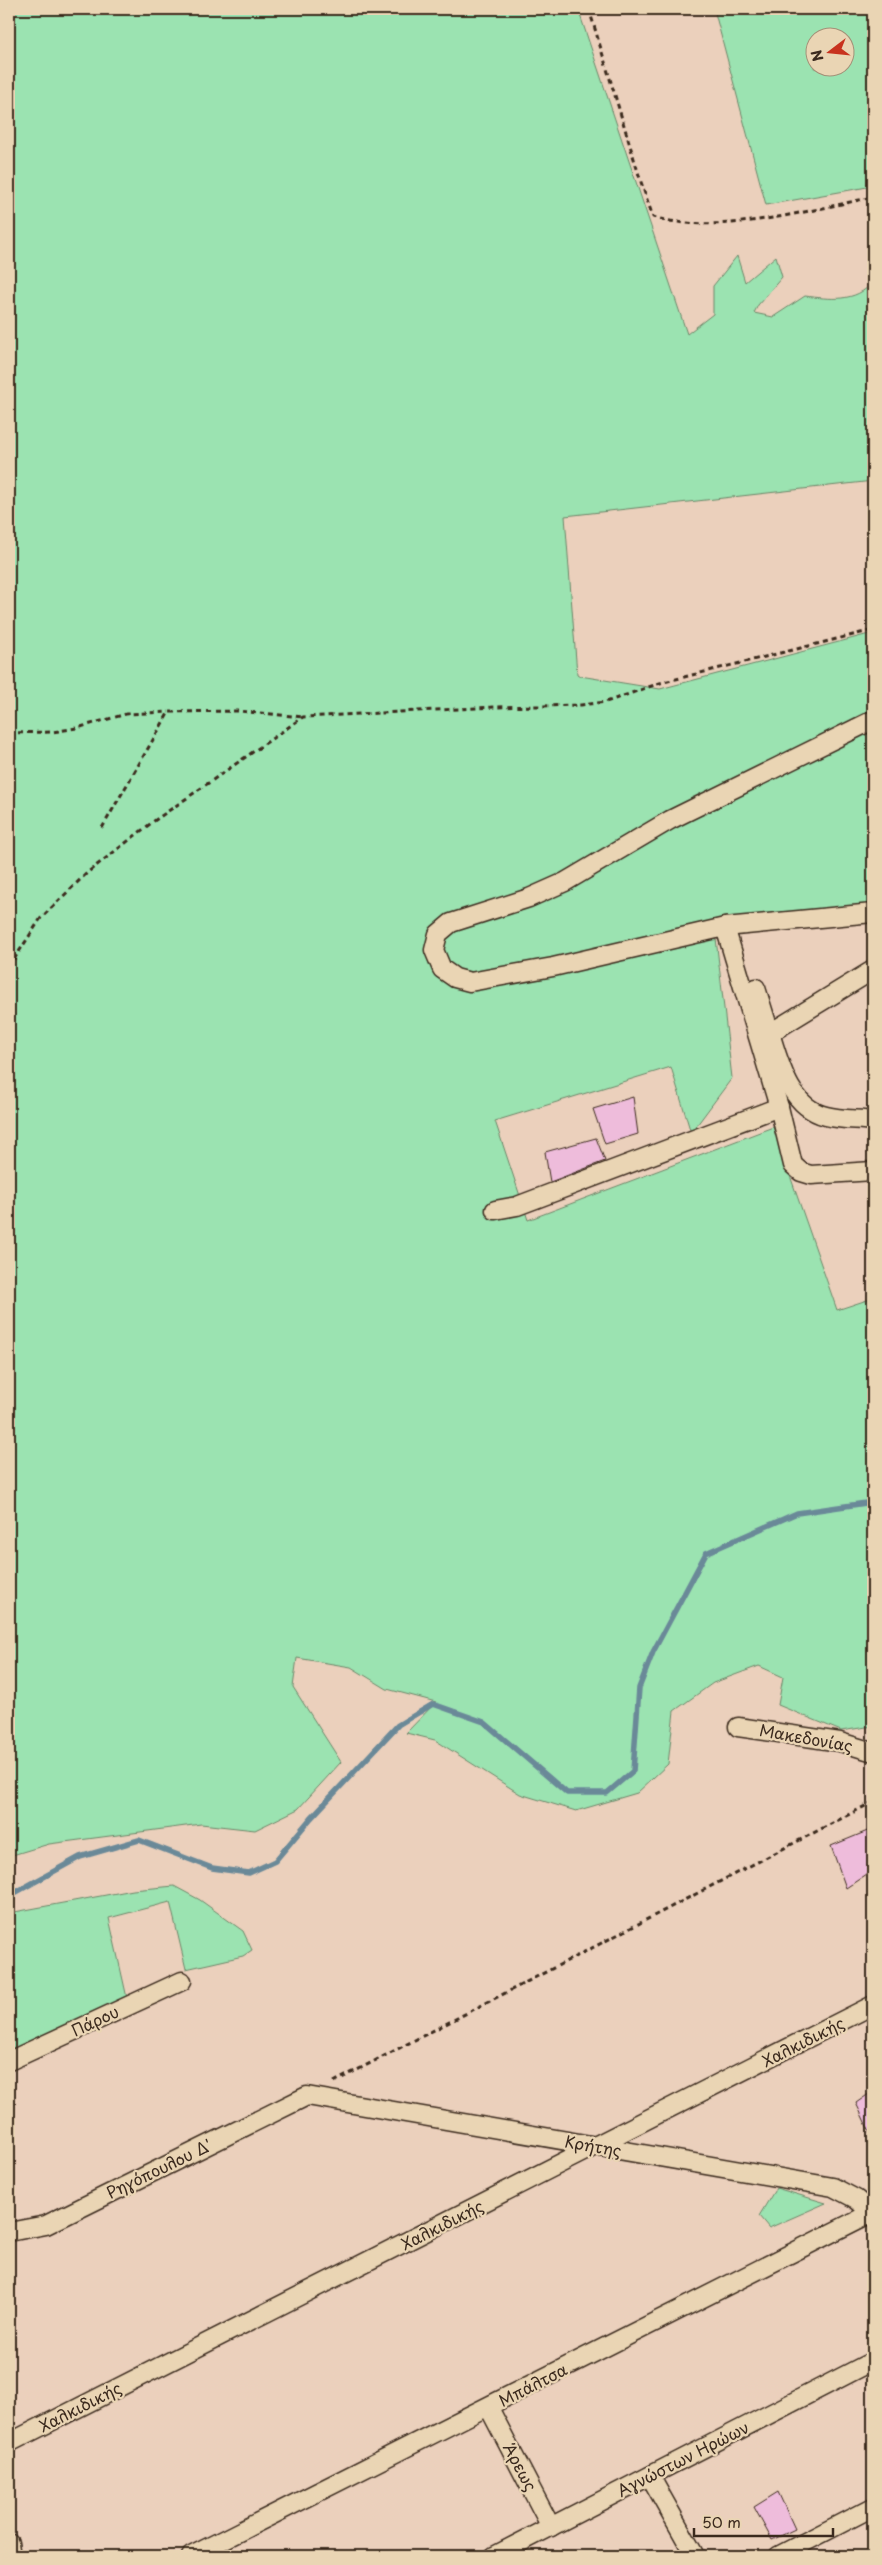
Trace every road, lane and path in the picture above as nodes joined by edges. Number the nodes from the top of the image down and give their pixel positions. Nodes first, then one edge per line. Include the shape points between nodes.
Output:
1 (589, 9) edge
2 (873, 197) edge
3 (873, 630) edge
4 (169, 712) junction
5 (303, 717) junction
6 (873, 720) edge
7 (9, 733) edge
8 (102, 828) dead end
9 (873, 913) edge
10 (725, 927) junction
11 (9, 967) edge
12 (873, 970) edge
13 (756, 988) dead end
14 (770, 1034) junction
15 (779, 1107) junction
16 (873, 1121) edge
17 (873, 1171) edge
18 (495, 1210) dead end
19 (738, 1726) dead end
20 (873, 1752) edge
21 (873, 1802) edge
22 (182, 1981) dead end
23 (873, 2006) edge
24 (9, 2061) edge
25 (334, 2082) dead end
26 (307, 2096) joint
27 (598, 2146) junction
28 (872, 2212) edge
29 (9, 2232) edge
30 (873, 2361) edge
31 (489, 2408) junction
32 (9, 2443) edge
33 (650, 2476) junction
34 (873, 2507) edge
35 (551, 2527) junction
36 (9, 2543) edge
37 (11, 2556) edge
38 (191, 2556) edge
39 (494, 2556) edge
40 (695, 2556) edge
41 (778, 2556) edge

1 - 2 path via 653,217 677,224 758,220
3 - 5 path via 660,683 606,702
4 - 5 path via 238,711
4 - 7 path via 126,714 52,732
4 - 8 path
5 - 11 path via 154,821 88,872 41,918
6 - 10 street via 670,820 565,882 530,898 451,923 438,934 434,950 442,969 455,978 470,982 553,967
9 - 10 street
10 - 15 street
12 - 14 street
13 - 14 street
14 - 16 street via 783,1076 805,1107 826,1116
15 - 17 street via 793,1165 801,1172 811,1175
15 - 18 street via 517,1206
19 - 20 street, Μακεδονίας via 840,1742
21 - 25 path
22 - 24 street, Πάρου
23 - 27 street, Χαλκιδικής
26 - 27 street, Κρήτης
26 - 29 street, Ρηγόπουλου Δ' via 46,2225
27 - 28 street, Κρήτης via 833,2187
27 - 32 street, Χαλκιδικής
28 - 31 street, Μπάλτσα
30 - 33 street, Αγνώστων Ηρώων
31 - 35 street, Άρεως
31 - 38 street, Μπάλτσα
33 - 35 street, Αγνώστων Ηρώων
33 - 40 street
34 - 41 street
35 - 39 street, Αγνώστων Ηρώων
36 - 37 street

